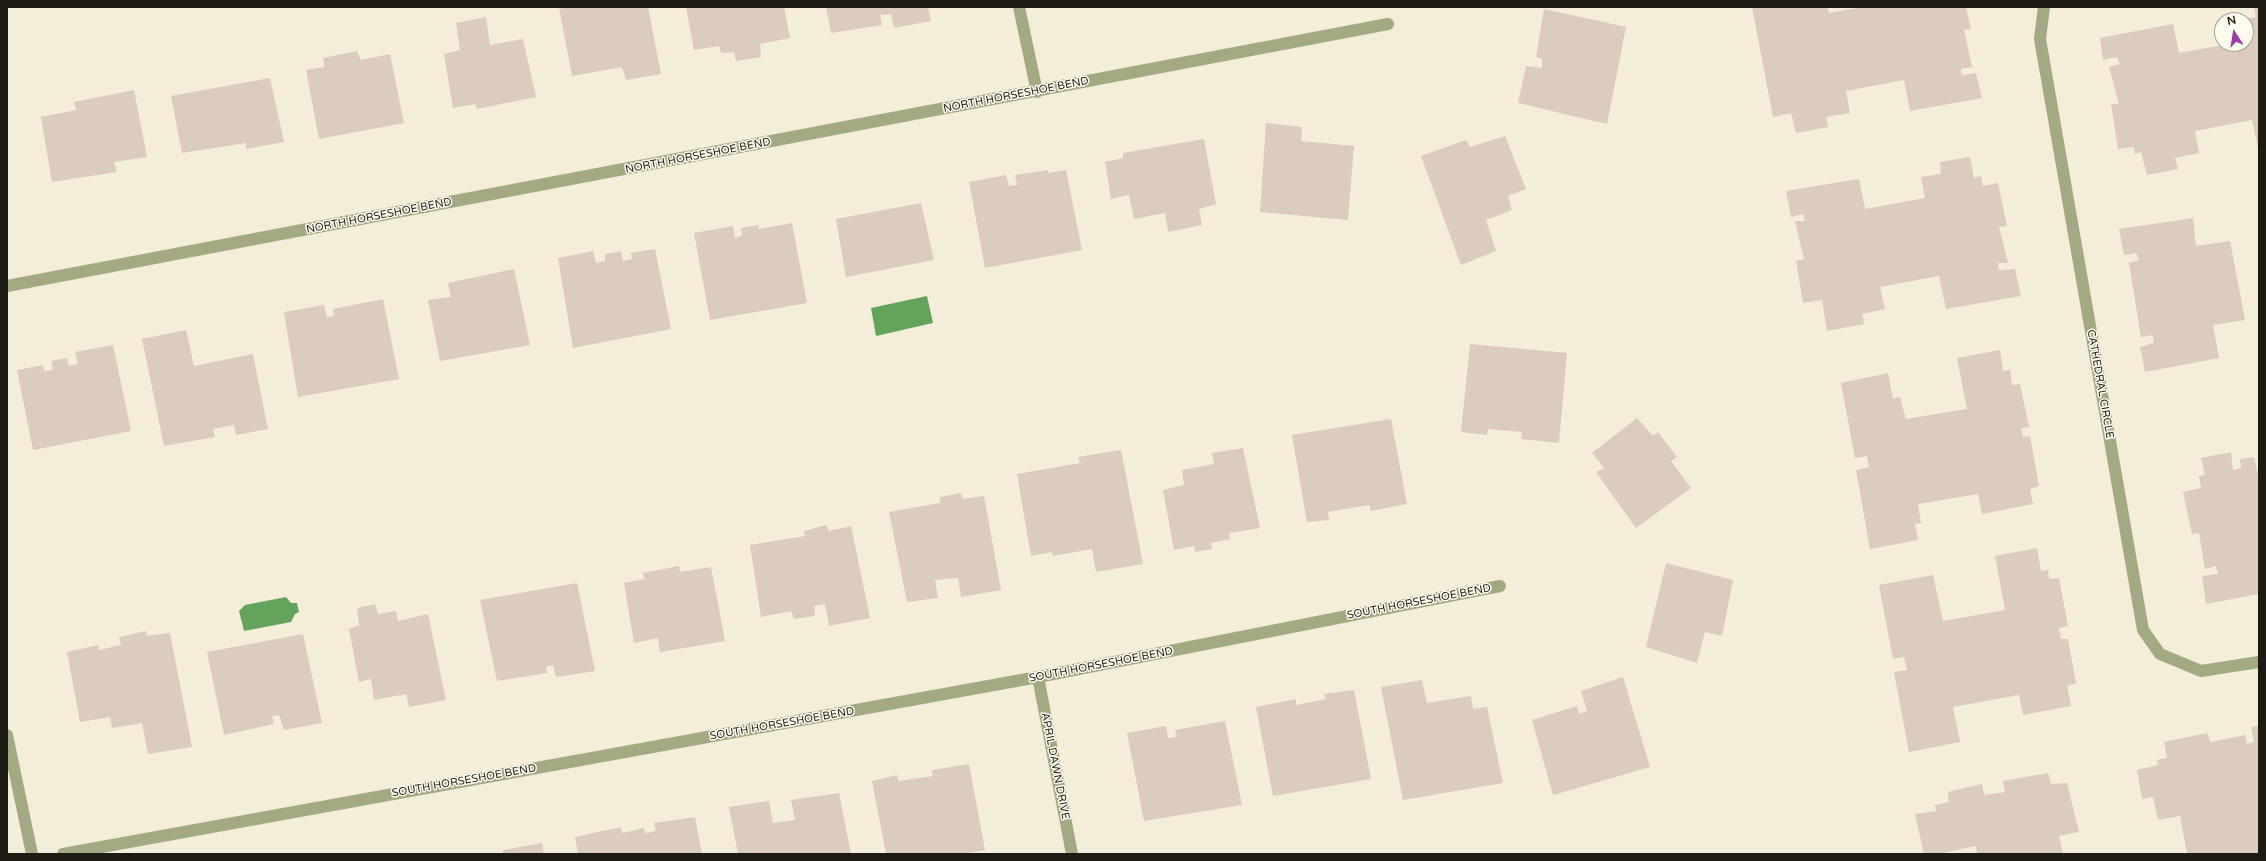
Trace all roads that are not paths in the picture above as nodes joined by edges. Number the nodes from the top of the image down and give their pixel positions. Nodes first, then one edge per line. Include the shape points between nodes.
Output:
1 (1019, 7) edge
2 (2044, 7) edge
3 (1388, 24) dead end
4 (1037, 92) junction
5 (7, 286) edge
6 (1500, 586) dead end
7 (2259, 662) edge
8 (1038, 677) junction
9 (7, 735) edge
10 (32, 854) edge
11 (63, 854) edge
12 (1072, 854) edge

1 - 4 street
2 - 7 street, CATHEDRAL CIRCLE via 2040,39 2143,630 2160,654 2201,671
3 - 4 street, NORTH HORSESHOE BEND
4 - 5 street, NORTH HORSESHOE BEND
6 - 8 street, SOUTH HORSESHOE BEND
8 - 11 street, SOUTH HORSESHOE BEND
8 - 12 street, APRIL DAWN DRIVE
9 - 10 street

